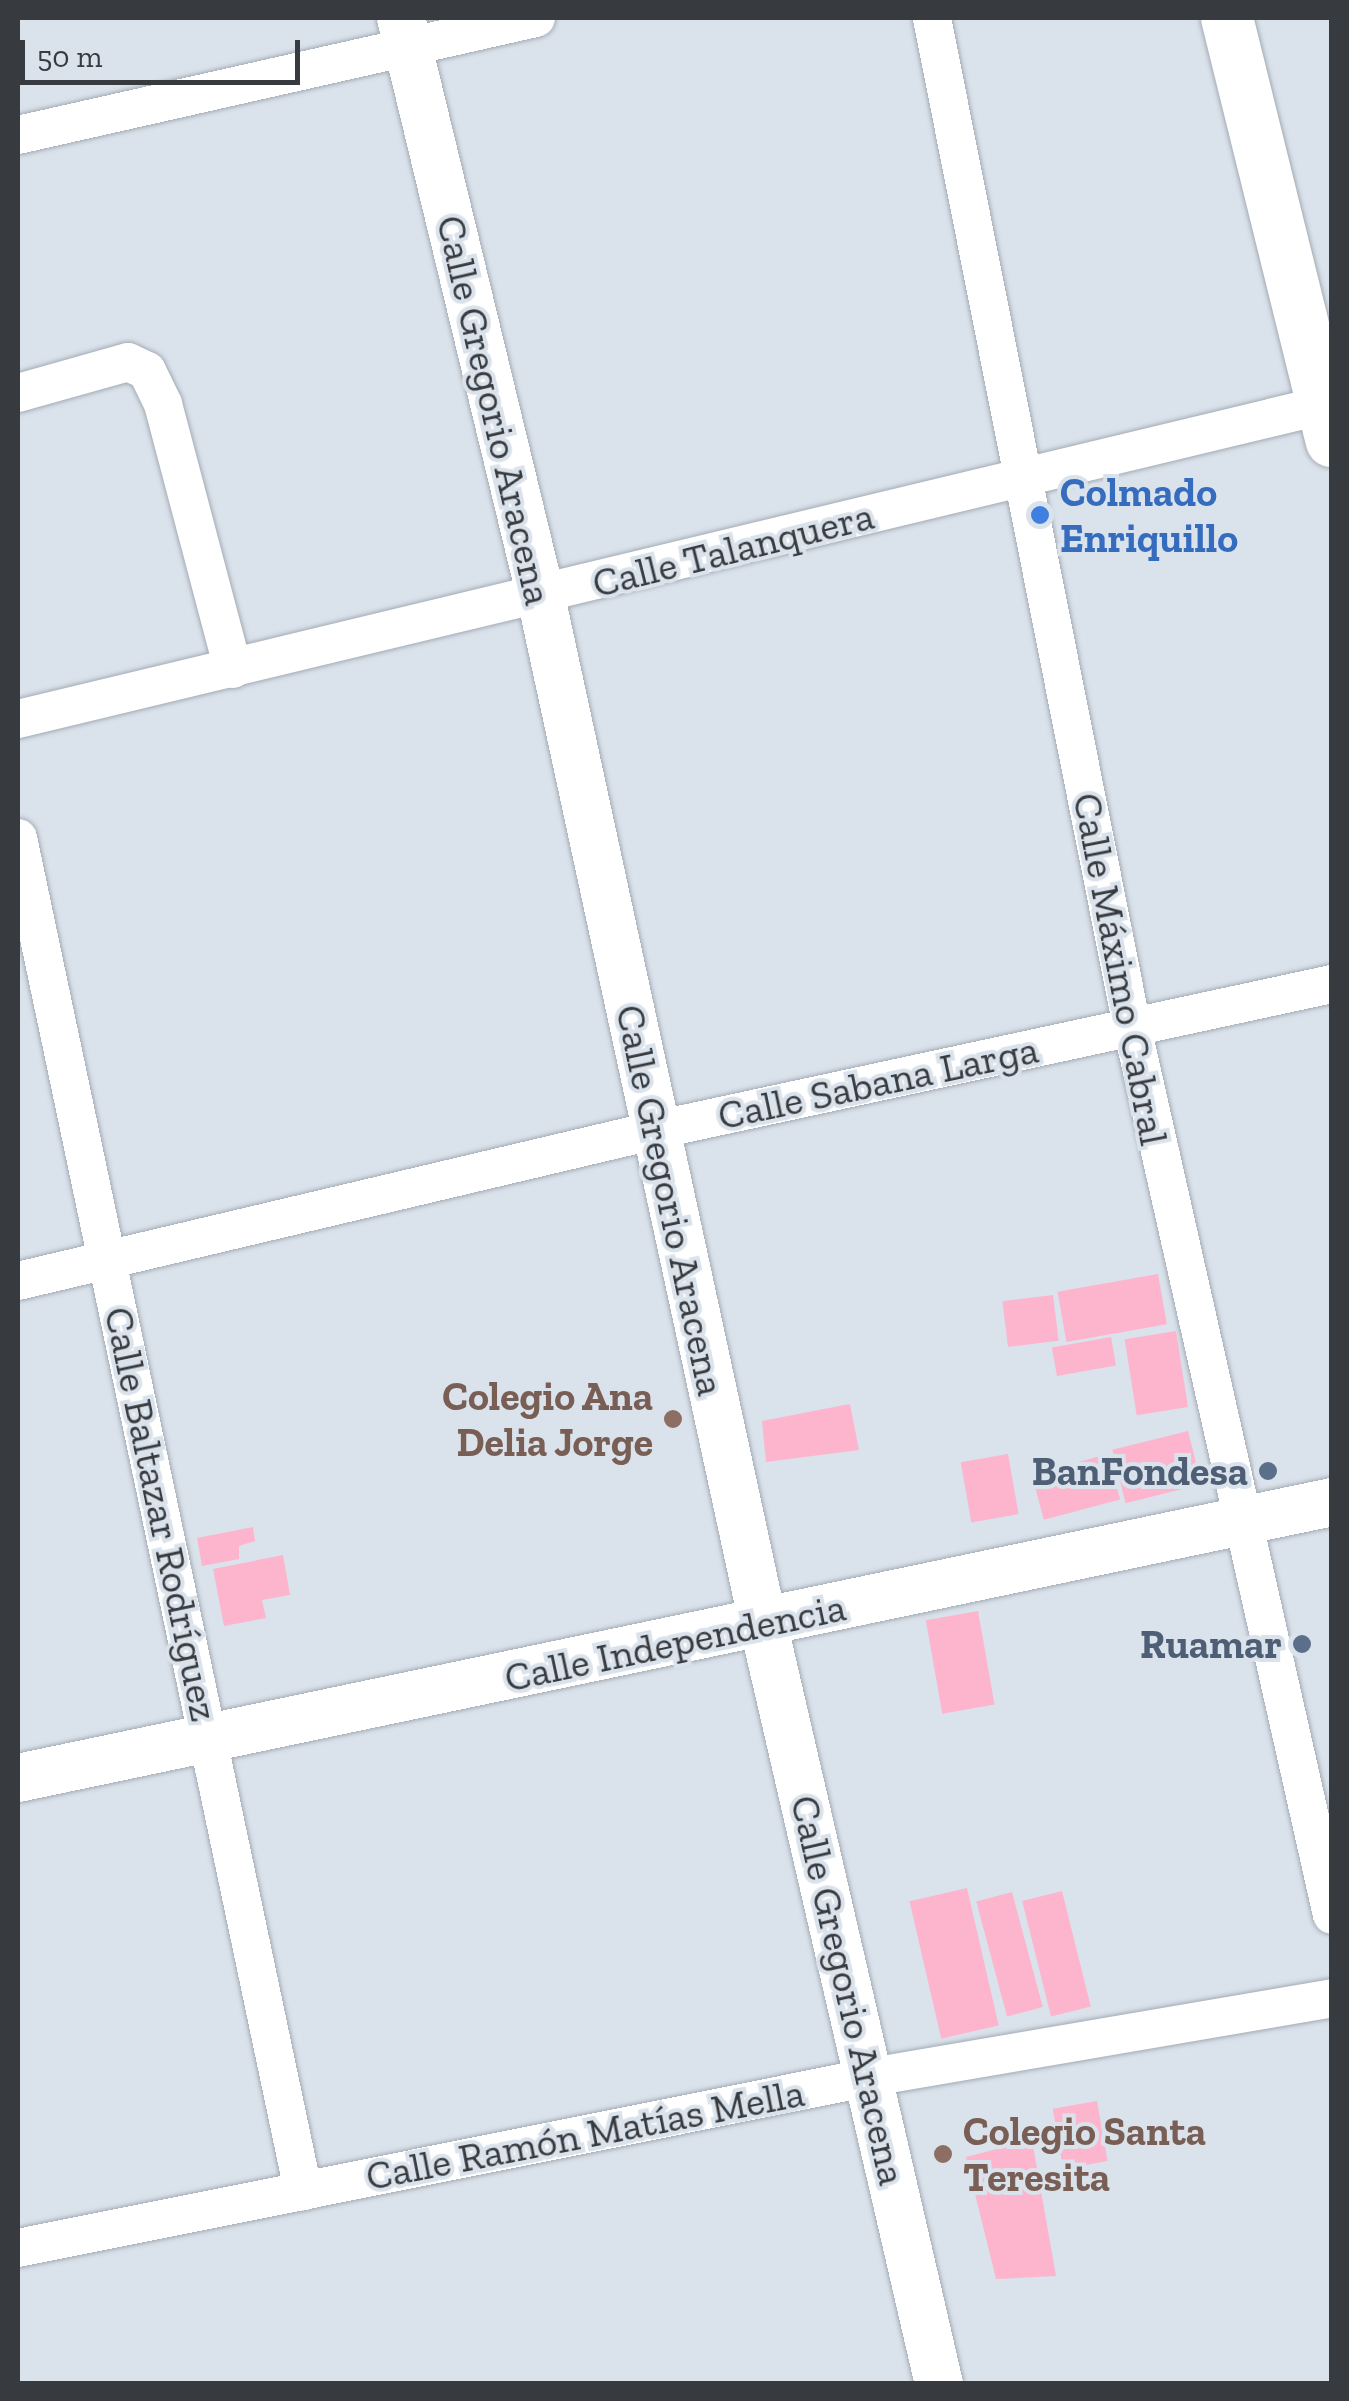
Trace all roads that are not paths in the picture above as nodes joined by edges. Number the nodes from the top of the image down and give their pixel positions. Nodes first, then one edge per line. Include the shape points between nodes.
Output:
1 (536, 18) edge
2 (932, 18) edge
3 (1227, 18) edge
4 (405, 33) edge
5 (18, 135) edge
6 (18, 393) edge
7 (1329, 416) edge
8 (1023, 477) junction
9 (540, 598) junction
10 (232, 669) junction
11 (18, 720) edge
12 (18, 838) edge
13 (1332, 984) edge
14 (1132, 1026) junction
15 (656, 1130) junction
16 (108, 1254) junction
17 (18, 1281) edge
18 (1332, 1502) edge
19 (1240, 1521) junction
20 (763, 1624) junction
21 (210, 1742) junction
22 (18, 1778) edge
23 (1332, 1915) edge
24 (1332, 1998) edge
25 (870, 2077) junction
26 (304, 2191) junction
27 (18, 2248) edge
28 (939, 2384) edge

1 - 4 street
2 - 8 street, Calle Máximo Cabral
3 - 7 main road
4 - 5 street
4 - 9 street, Calle Gregorio Aracena
6 - 10 street via 128,362 147,372 163,404
7 - 8 street, Calle Talanquera
8 - 9 street, Calle Talanquera
8 - 14 street, Calle Máximo Cabral
9 - 10 street, Calle Talanquera
9 - 15 street, Calle Gregorio Aracena
10 - 11 street, Calle Talanquera
12 - 16 street, Calle Baltazar Rodríguez
13 - 14 street, Calle Sabana Larga
14 - 15 street, Calle Sabana Larga
14 - 19 street, Calle Máximo Cabral
15 - 16 street, Calle Sabana Larga
15 - 20 street, Calle Gregorio Aracena
16 - 17 street, Calle Sabana Larga
16 - 21 street, Calle Baltazar Rodríguez
18 - 19 street, Calle Independencia
19 - 20 street, Calle Independencia
19 - 23 street, Calle Máximo Cabral
20 - 21 street, Calle Independencia
20 - 25 street, Calle Gregorio Aracena
21 - 22 street, Calle Independencia
21 - 26 street, Calle Baltazar Rodríguez
24 - 25 street, Calle Ramón Matías Mella
25 - 26 street, Calle Ramón Matías Mella
25 - 28 street, Calle Gregorio Aracena
26 - 27 street, Calle Ramón Matías Mella

